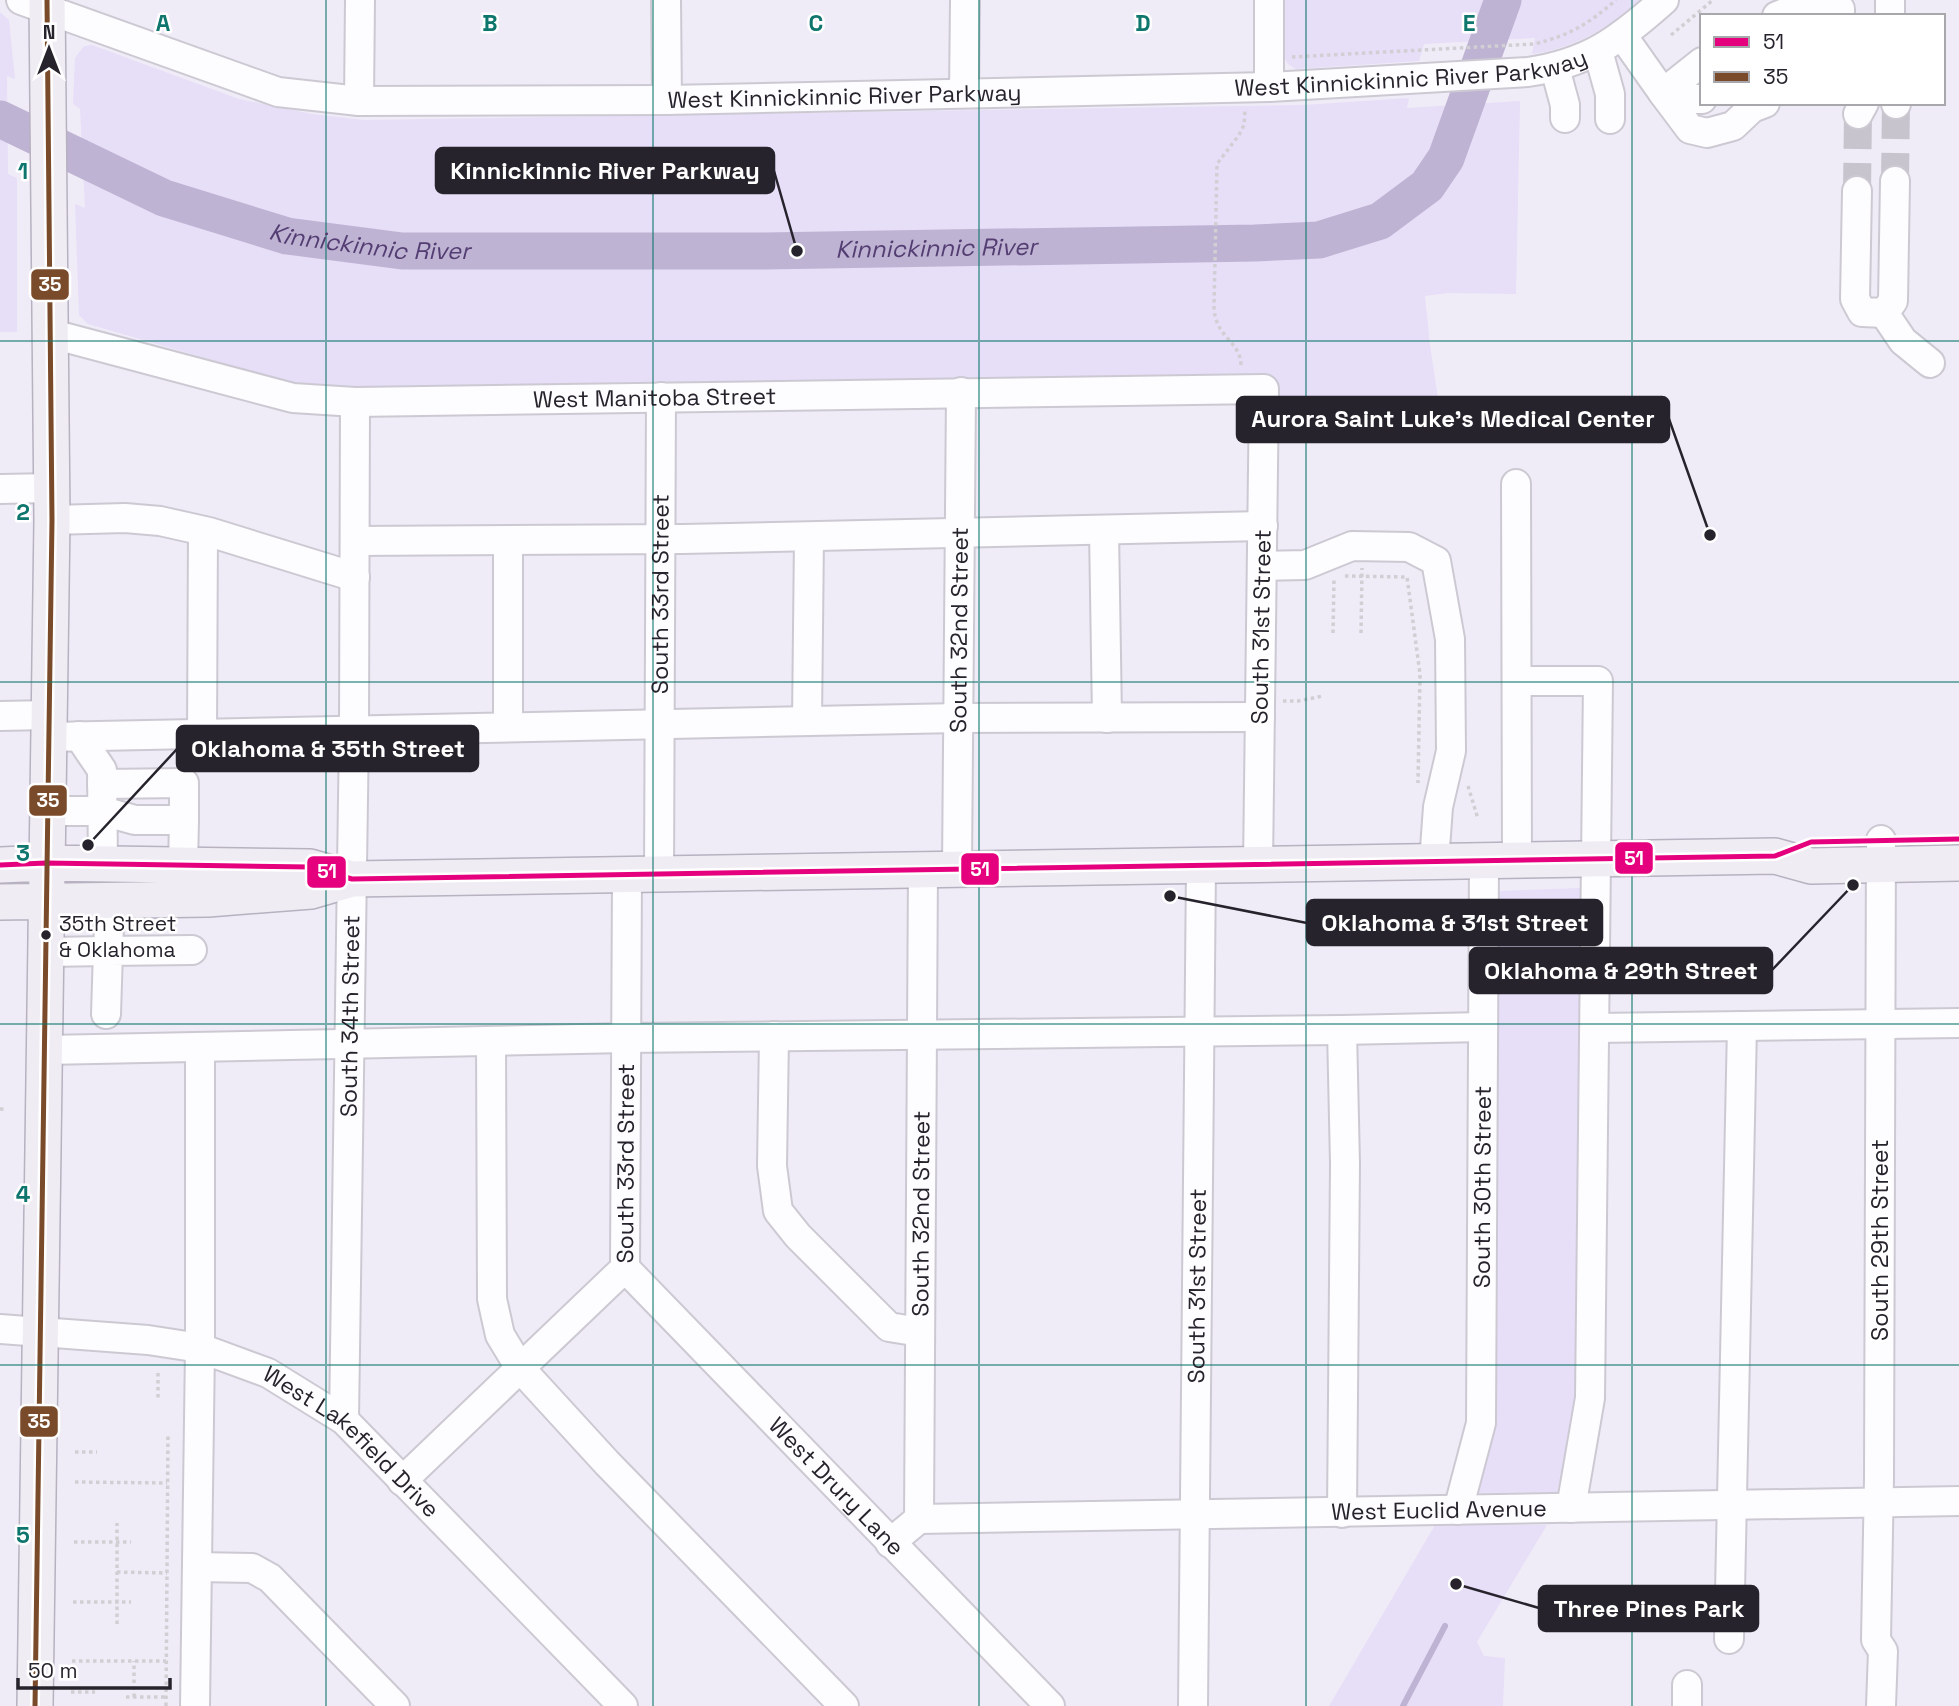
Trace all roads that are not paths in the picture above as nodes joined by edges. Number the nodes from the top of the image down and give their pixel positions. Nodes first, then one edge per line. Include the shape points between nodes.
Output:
1 (360, 0) edge
2 (666, 0) edge
3 (965, 0) edge
4 (1269, 0) edge
5 (1664, 0) edge
6 (1818, 0) edge
7 (1825, 0) edge
8 (38, 4) edge
9 (1782, 14) edge
10 (1840, 14) edge
11 (1622, 36) junction
12 (1598, 51) junction
13 (1700, 64) edge
14 (1542, 70) junction
15 (1269, 88) junction
16 (964, 93) junction
17 (1666, 96) junction
18 (1700, 99) edge
19 (667, 100) junction
20 (359, 101) junction
21 (1749, 105) edge
22 (1565, 118) dead end
23 (1610, 119) dead end
24 (1889, 307) junction
25 (52, 334) junction
26 (1930, 351) dead end
27 (1253, 381) joint
28 (961, 392) junction
29 (661, 397) junction
30 (355, 402) junction
31 (1516, 484) dead end
32 (0, 489) edge
33 (51, 504) junction
34 (1263, 526) junction
35 (1104, 530) junction
36 (203, 531) junction
37 (960, 534) junction
38 (809, 537) junction
39 (660, 540) junction
40 (355, 541) junction
41 (509, 541) junction
42 (1262, 566) junction
43 (355, 577) junction
44 (1517, 681) junction
45 (1260, 709) junction
46 (0, 716) edge
47 (959, 718) junction
48 (1107, 718) junction
49 (807, 721) junction
50 (659, 723) junction
51 (508, 726) junction
52 (59, 729) junction
53 (354, 730) junction
54 (202, 733) junction
55 (102, 798) junction
56 (47, 811) junction
57 (184, 820) junction
58 (1959, 839) edge
59 (1881, 852) junction
60 (1597, 859) junction
61 (1500, 860) junction
62 (1434, 862) junction
63 (46, 863) junction
64 (1959, 863) edge
65 (103, 864) junction
66 (0, 865) edge
67 (183, 865) junction
68 (1201, 866) junction
69 (1258, 866) junction
70 (957, 868) junction
71 (923, 869) junction
72 (643, 876) junction
73 (352, 879) junction
74 (110, 901) junction
75 (0, 902) edge
76 (46, 902) junction
77 (192, 950) dead end
78 (108, 951) junction
79 (46, 952) junction
80 (106, 1014) dead end
81 (1959, 1023) edge
82 (1881, 1024) junction
83 (1742, 1026) junction
84 (1483, 1027) junction
85 (1595, 1028) junction
86 (1342, 1030) junction
87 (1200, 1031) junction
88 (922, 1034) junction
89 (774, 1036) junction
90 (627, 1038) junction
91 (491, 1041) junction
92 (350, 1044) junction
93 (200, 1047) junction
94 (46, 1050) junction
95 (625, 1268) junction
96 (0, 1329) edge
97 (40, 1332) junction
98 (920, 1332) junction
99 (200, 1348) junction
100 (520, 1368) junction
101 (344, 1420) junction
102 (402, 1481) junction
103 (1959, 1501) edge
104 (1878, 1503) junction
105 (1731, 1505) junction
106 (1571, 1508) junction
107 (1458, 1510) junction
108 (1342, 1513) junction
109 (1195, 1515) junction
110 (919, 1520) junction
111 (890, 1543) junction
112 (197, 1567) junction
113 (1729, 1639) dead end
114 (35, 1706) edge
115 (195, 1706) edge
116 (395, 1706) edge
117 (623, 1706) edge
118 (844, 1706) edge
119 (1050, 1706) edge
120 (1193, 1706) edge
121 (1881, 1706) edge

1 - 20 street
2 - 19 street
3 - 16 street
4 - 15 street
5 - 11 street, West Kinnickinnic River Parkway
6 - 9 street
7 - 10 street via 1840,9
8 - 20 street, West Kinnickinnic River Parkway via 278,92
8 - 25 main road via 47,96
11 - 12 street, West Kinnickinnic River Parkway
11 - 17 street
12 - 14 street, West Kinnickinnic River Parkway
12 - 23 street via 1610,94
13 - 17 street
14 - 15 street, West Kinnickinnic River Parkway
14 - 22 street via 1565,105
15 - 16 street, West Kinnickinnic River Parkway
16 - 19 street, West Kinnickinnic River Parkway
17 - 18 street
17 - 21 street via 1690,129 1707,133 1733,126
19 - 20 street, West Kinnickinnic River Parkway
24 - 24 street via 1862,312 1855,299 1857,198 1895,193
24 - 26 street via 1903,341
25 - 30 street, West Manitoba Street via 293,398
25 - 33 main road
27 - 28 street, West Manitoba Street
27 - 34 street, South 31st Street
28 - 29 street, West Manitoba Street
28 - 37 street, South 32nd Street
29 - 30 street, West Manitoba Street
29 - 39 street, South 33rd Street
30 - 40 street, South 34th Street
31 - 44 street, South 30th Street
32 - 33 street
33 - 36 street
33 - 52 main road
34 - 35 street
34 - 42 street, South 31st Street
35 - 37 street
35 - 48 street
36 - 43 street
36 - 54 street
37 - 38 street
37 - 47 street, South 32nd Street
38 - 39 street
38 - 49 street
39 - 41 street
39 - 50 street, South 33rd Street
40 - 41 street
40 - 43 street, South 34th Street
41 - 51 street
42 - 45 street, South 31st Street
42 - 62 street via 1305,565 1352,545 1409,547 1436,561 1450,639 1451,751 1438,807
43 - 53 street, South 34th Street
44 - 60 street via 1598,681
44 - 61 street, South 30th Street
45 - 48 street
45 - 69 street, South 31st Street
46 - 52 street
47 - 48 street
47 - 49 street
47 - 70 street, South 32nd Street
49 - 50 street
50 - 51 street
50 - 72 street, South 33rd Street
51 - 53 street
52 - 54 street
52 - 55 street via 102,770
52 - 56 main road
53 - 54 street
53 - 73 street, South 34th Street
55 - 56 street
55 - 57 street via 135,820
55 - 57 street via 184,783
55 - 65 street
56 - 63 main road
57 - 67 street
58 - 59 main road
59 - 60 main road via 1811,866 1775,856
59 - 64 main road
59 - 82 street, South 29th Street
60 - 61 main road
60 - 85 street
61 - 62 main road
61 - 84 street, South 30th Street
62 - 69 main road
63 - 65 main road
63 - 66 main road
63 - 76 main road
65 - 67 main road
67 - 73 main road via 310,867
68 - 69 main road
68 - 70 main road
68 - 87 street, South 31st Street
70 - 71 main road
71 - 72 main road
71 - 88 street, South 32nd Street
72 - 73 main road
72 - 90 street, South 33rd Street
73 - 74 main road via 311,891
73 - 92 street, South 34th Street
74 - 76 main road
74 - 78 street
75 - 76 main road
76 - 79 main road
77 - 78 street
78 - 79 street
78 - 80 street
79 - 94 main road
81 - 82 street
82 - 83 street
82 - 104 street, South 29th Street
83 - 85 street
83 - 105 street
84 - 86 street
84 - 107 street, South 30th Street via 1481,1423
85 - 106 street via 1590,1398
86 - 87 street
86 - 108 street
87 - 88 street
87 - 109 street, South 31st Street
88 - 89 street
88 - 98 street, South 32nd Street
89 - 90 street
89 - 98 street via 772,1166 778,1211 889,1327
90 - 91 street
90 - 95 street, South 33rd Street
91 - 92 street
91 - 100 street via 492,1299 500,1335
92 - 93 street
92 - 101 street, South 34th Street
93 - 94 street
93 - 99 street
94 - 97 main road
95 - 100 street, South 33rd Street
95 - 111 street, West Drury Lane
96 - 97 street, West Lakefield Drive
97 - 99 street, West Lakefield Drive
97 - 114 main road
98 - 110 street, South 32nd Street
99 - 101 street, West Lakefield Drive via 268,1373
99 - 112 street
100 - 102 street, South 33rd Street
100 - 118 street via 607,1464
101 - 102 street, West Lakefield Drive
102 - 117 street, West Lakefield Drive
103 - 104 street, West Euclid Avenue
104 - 105 street, West Euclid Avenue
104 - 121 street, South 29th Street via 1875,1640 1883,1651
105 - 106 street, West Euclid Avenue
105 - 113 street
106 - 107 street, West Euclid Avenue
107 - 108 street, West Euclid Avenue
108 - 109 street, West Euclid Avenue
109 - 110 street, West Euclid Avenue
109 - 120 street, South 31st Street
110 - 111 street
111 - 119 street, West Drury Lane
112 - 115 street
112 - 116 street via 252,1568 271,1578

